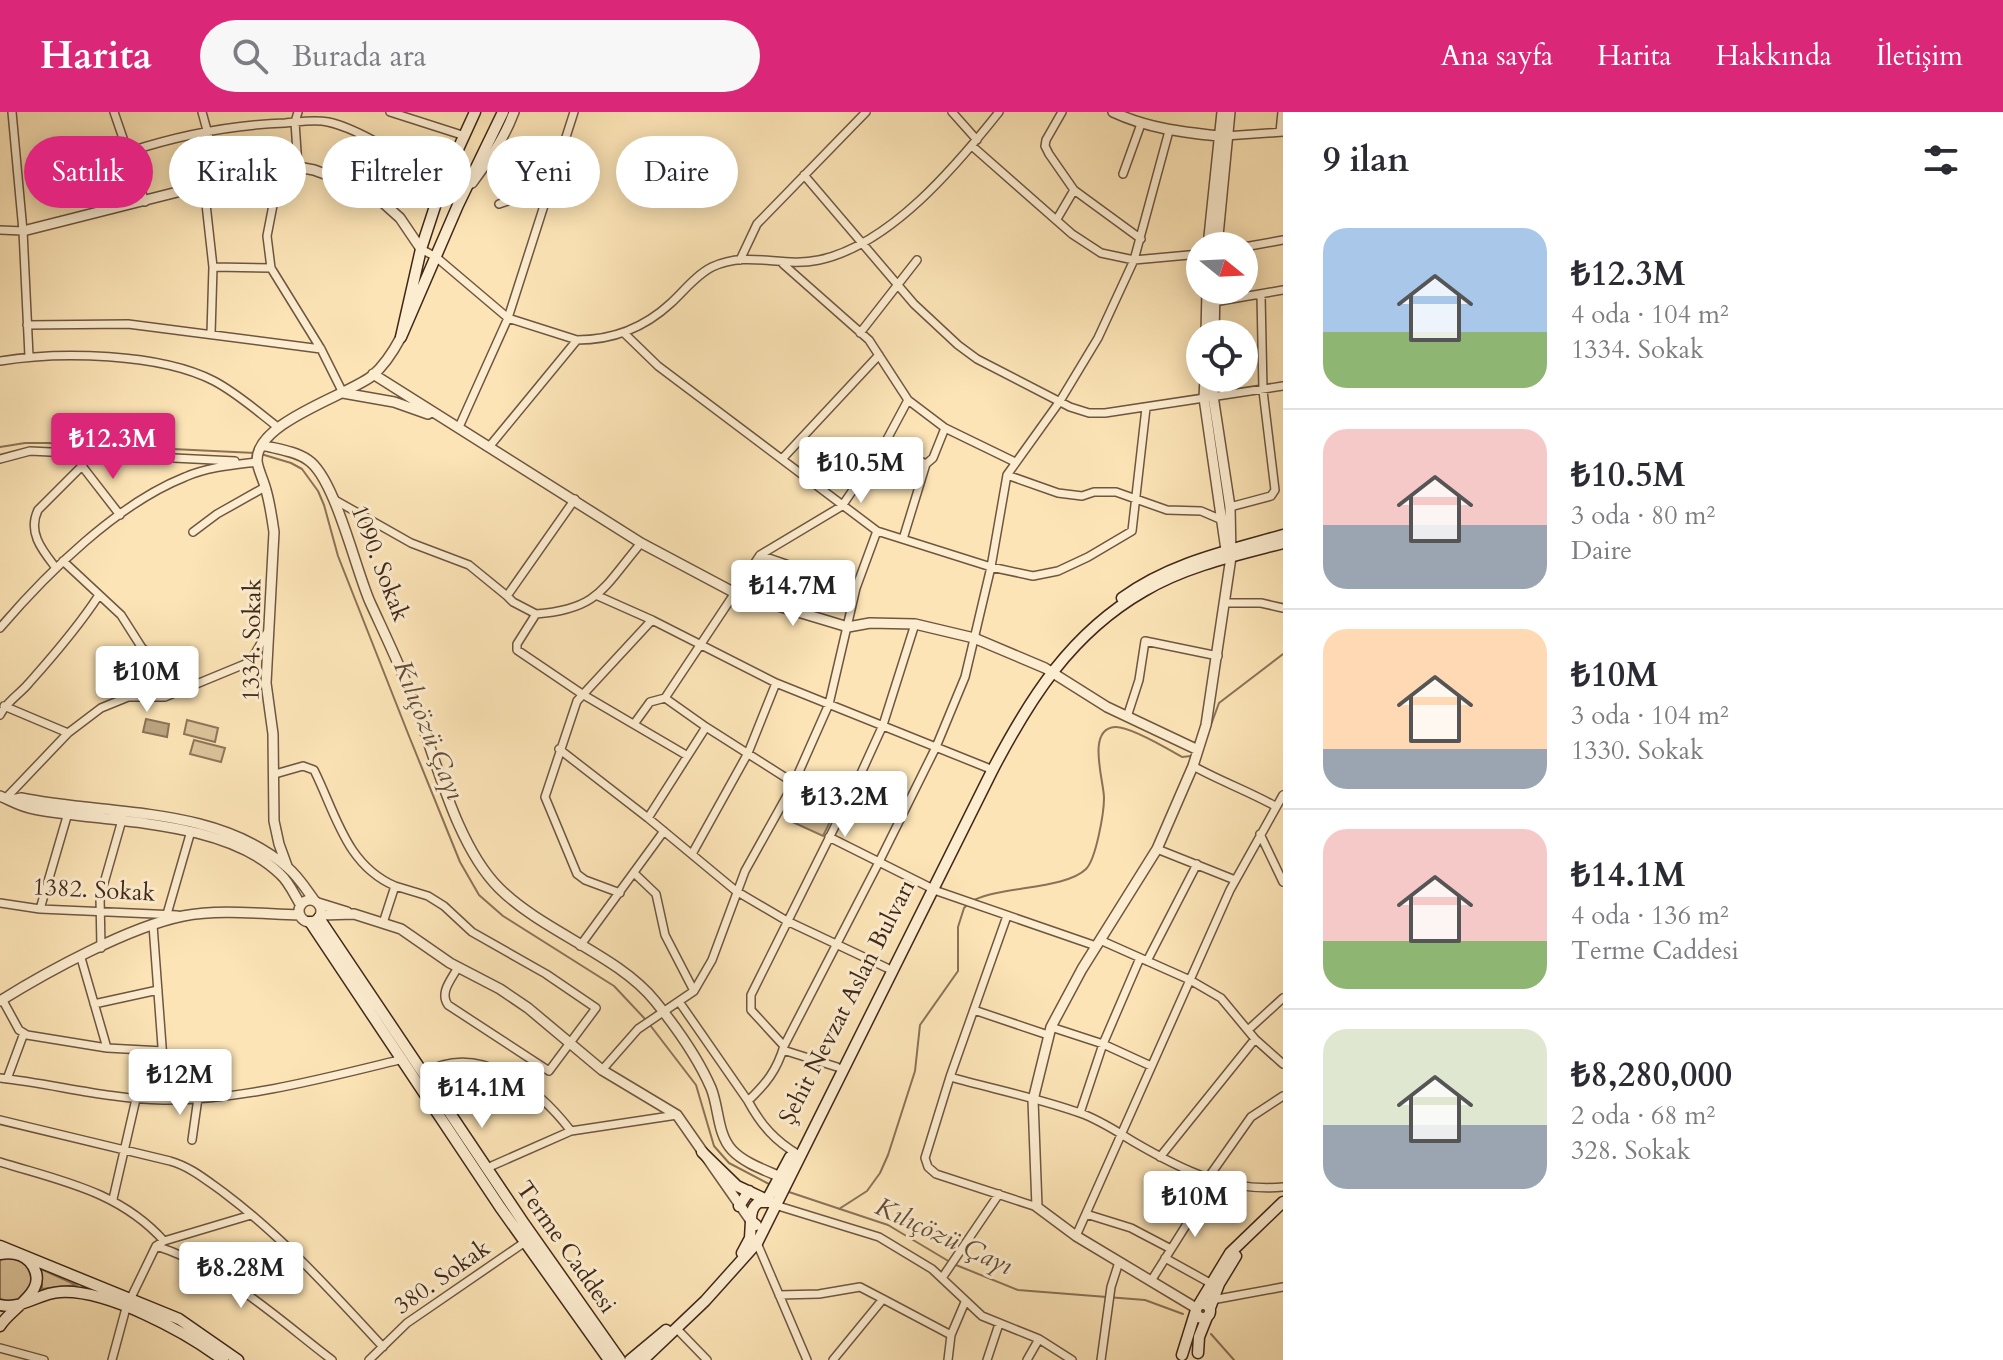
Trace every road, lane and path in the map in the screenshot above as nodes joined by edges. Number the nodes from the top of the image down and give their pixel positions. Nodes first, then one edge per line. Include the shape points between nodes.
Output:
1 (12, 112) edge
2 (114, 112) edge
3 (202, 112) edge
4 (298, 112) edge
5 (390, 112) edge
6 (475, 112) edge
7 (503, 112) edge
8 (514, 112) edge
9 (574, 112) edge
10 (866, 112) edge
11 (952, 112) edge
12 (999, 112) edge
13 (1062, 112) edge
14 (1113, 112) edge
15 (1222, 112) edge
16 (1230, 112) edge
17 (1282, 112) edge
18 (410, 115) edge
19 (295, 122) junction
20 (1141, 124) junction
21 (207, 131) junction
22 (1169, 131) junction
23 (1282, 132) edge
24 (122, 136) edge
25 (208, 136) edge
26 (296, 136) edge
27 (361, 136) edge
28 (465, 136) joint
29 (566, 136) edge
30 (1222, 136) junction
31 (975, 143) junction
32 (153, 144) edge
33 (306, 168) edge
34 (1123, 174) dead end
35 (804, 175) junction
36 (471, 178) edge
37 (471, 184) edge
38 (1074, 190) junction
39 (120, 208) edge
40 (206, 208) edge
41 (272, 208) edge
42 (434, 208) edge
43 (457, 208) edge
44 (543, 208) edge
45 (1057, 219) junction
46 (0, 230) edge
47 (23, 231) junction
48 (1210, 232) edge
49 (1218, 232) edge
50 (1141, 239) junction
51 (1283, 240) edge
52 (863, 244) junction
53 (1258, 244) edge
54 (421, 249) junction
55 (1186, 255) edge
56 (436, 257) junction
57 (740, 260) junction
58 (917, 260) dead end
59 (1134, 260) junction
60 (783, 264) junction
61 (213, 267) junction
62 (271, 268) junction
63 (898, 282) junction
64 (1283, 290) edge
65 (1258, 295) edge
66 (1261, 295) junction
67 (508, 318) junction
68 (27, 325) junction
69 (624, 333) junction
70 (860, 333) junction
71 (211, 334) junction
72 (401, 337) junction
73 (577, 340) junction
74 (321, 349) junction
75 (879, 355) junction
76 (29, 356) junction
77 (0, 361) edge
78 (373, 374) junction
79 (1283, 386) edge
80 (1263, 391) junction
81 (1208, 392) edge
82 (1210, 392) edge
83 (343, 393) junction
84 (1209, 397) junction
85 (908, 400) junction
86 (1060, 401) junction
87 (1146, 408) junction
88 (443, 418) junction
89 (459, 427) junction
90 (279, 428) junction
91 (945, 428) junction
92 (885, 443) junction
93 (262, 445) junction
94 (489, 447) junction
95 (89, 454) junction
96 (0, 459) edge
97 (782, 459) junction
98 (257, 462) junction
99 (1015, 462) junction
100 (926, 464) junction
101 (82, 466) junction
102 (1007, 475) junction
103 (265, 487) junction
104 (575, 499) junction
105 (1136, 499) junction
106 (335, 500) junction
107 (842, 506) junction
108 (1230, 507) junction
109 (120, 515) junction
110 (1222, 520) junction
111 (877, 531) junction
112 (193, 532) dead end
113 (1283, 535) edge
114 (903, 539) junction
115 (641, 543) junction
116 (1283, 543) edge
117 (760, 555) junction
118 (1229, 556) junction
119 (63, 561) junction
120 (991, 567) junction
121 (56, 568) junction
122 (856, 588) junction
123 (735, 593) junction
124 (99, 595) junction
125 (507, 596) junction
126 (598, 596) junction
127 (1226, 603) junction
128 (1283, 608) edge
129 (536, 614) junction
130 (652, 620) junction
131 (915, 624) junction
132 (270, 626) junction
133 (848, 627) junction
134 (0, 628) edge
135 (974, 638) junction
136 (701, 646) junction
137 (1218, 656) junction
138 (1048, 670) junction
139 (776, 683) junction
140 (191, 684) junction
141 (582, 694) junction
142 (665, 698) junction
143 (829, 704) junction
144 (2, 705) edge
145 (0, 715) edge
146 (1127, 717) junction
147 (634, 724) junction
148 (883, 725) junction
149 (706, 727) junction
150 (68, 733) junction
151 (936, 747) junction
152 (559, 749) junction
153 (1198, 750) junction
154 (748, 753) junction
155 (686, 755) junction
156 (1193, 766) junction
157 (988, 768) junction
158 (275, 774) junction
159 (794, 783) junction
160 (1283, 795) edge
161 (6, 798) edge
162 (1275, 806) junction
163 (68, 813) junction
164 (648, 818) junction
165 (122, 820) junction
166 (191, 831) junction
167 (664, 831) junction
168 (1260, 834) junction
169 (829, 837) junction
170 (1157, 849) junction
171 (692, 854) junction
172 (879, 862) junction
173 (1197, 864) junction
174 (287, 866) junction
175 (634, 873) junction
176 (1235, 880) junction
177 (1282, 880) edge
178 (395, 886) junction
179 (932, 889) junction
180 (736, 891) junction
181 (620, 893) junction
182 (316, 902) junction
183 (0, 903) edge
184 (40, 909) junction
185 (300, 910) junction
186 (99, 912) junction
187 (167, 914) junction
188 (354, 914) junction
189 (186, 916) junction
190 (1007, 916) junction
191 (317, 918) junction
192 (787, 921) junction
193 (383, 923) junction
194 (153, 925) junction
195 (1098, 943) junction
196 (835, 944) junction
197 (580, 946) junction
198 (101, 948) junction
199 (81, 958) junction
200 (1143, 959) junction
201 (458, 967) junction
202 (887, 968) junction
203 (1190, 980) junction
204 (158, 990) junction
205 (694, 991) junction
206 (1283, 998) edge
207 (1, 1000) edge
208 (680, 1003) junction
209 (94, 1004) junction
210 (974, 1010) junction
211 (664, 1013) junction
212 (1248, 1030) junction
213 (1050, 1031) junction
214 (24, 1033) junction
215 (1255, 1039) junction
216 (570, 1043) junction
217 (1103, 1044) junction
218 (107, 1048) junction
219 (784, 1048) junction
220 (163, 1051) junction
221 (403, 1059) junction
222 (1283, 1064) edge
223 (1151, 1066) junction
224 (837, 1067) junction
225 (602, 1070) junction
226 (424, 1073) junction
227 (950, 1077) junction
228 (4, 1079) edge
229 (1283, 1096) edge
230 (198, 1098) junction
231 (136, 1099) junction
232 (166, 1100) junction
233 (1033, 1100) junction
234 (748, 1101) junction
235 (1080, 1113) junction
236 (677, 1115) junction
237 (0, 1120) edge
238 (571, 1131) junction
239 (1121, 1134) junction
240 (192, 1140) dead end
241 (126, 1150) junction
242 (702, 1152) joint
243 (796, 1154) junction
244 (1160, 1157) junction
245 (0, 1162) edge
246 (487, 1168) junction
247 (783, 1179) junction
248 (1211, 1180) junction
249 (1283, 1187) edge
250 (734, 1190) junction
251 (749, 1191) junction
252 (999, 1194) junction
253 (113, 1199) junction
254 (773, 1199) junction
255 (1283, 1202) edge
256 (739, 1206) junction
257 (1037, 1207) junction
258 (1086, 1214) junction
259 (251, 1215) junction
260 (751, 1221) junction
261 (761, 1230) junction
262 (1076, 1236) junction
263 (1247, 1238) junction
264 (164, 1241) junction
265 (525, 1242) junction
266 (757, 1243) junction
267 (0, 1246) edge
268 (156, 1246) junction
269 (1171, 1249) junction
270 (0, 1254) edge
271 (19, 1254) junction
272 (1165, 1258) junction
273 (1119, 1262) junction
274 (942, 1278) junction
275 (1151, 1281) junction
276 (1210, 1283) junction
277 (1283, 1287) edge
278 (779, 1295) junction
279 (883, 1299) junction
280 (965, 1302) junction
281 (23, 1303) junction
282 (128, 1303) junction
283 (0, 1305) edge
284 (1196, 1308) junction
285 (1210, 1309) junction
286 (999, 1324) junction
287 (0, 1326) edge
288 (677, 1329) junction
289 (951, 1335) junction
290 (1039, 1339) junction
291 (383, 1347) junction
292 (0, 1348) edge
293 (1183, 1357) edge
294 (1199, 1357) edge
295 (25, 1358) edge
296 (44, 1360) edge
297 (112, 1360) edge
298 (223, 1360) edge
299 (238, 1360) edge
300 (332, 1360) edge
301 (369, 1360) edge
302 (609, 1360) edge
303 (620, 1360) edge
304 (630, 1360) edge
305 (643, 1360) edge
306 (707, 1360) edge
307 (807, 1360) edge
308 (833, 1360) edge
309 (948, 1360) edge
310 (987, 1360) edge
311 (1027, 1360) edge
312 (1072, 1360) edge
313 (1101, 1360) edge

1 - 47 street
2 - 24 street
3 - 21 street
4 - 19 street
5 - 18 street
6 - 28 main road
7 - 36 main road
8 - 37 street
9 - 29 street
10 - 35 street
11 - 31 street
12 - 31 street
13 - 38 street via 1045,146
14 - 20 street
15 - 30 street
16 - 30 street
17 - 23 street
18 - 28 street
19 - 21 street
19 - 26 street
19 - 27 street via 328,122
20 - 22 street
20 - 34 street
21 - 25 street
21 - 32 street
22 - 30 street
22 - 50 street
23 - 30 street
30 - 48 street
30 - 49 street
31 - 45 street
31 - 52 street via 943,179
33 - 54 street via 380,200
35 - 52 street
35 - 57 street via 757,224
38 - 45 street
38 - 50 street
39 - 47 street
40 - 61 street
41 - 62 street via 267,236
42 - 54 main road
43 - 56 main road
44 - 67 street
45 - 59 street via 1101,253
46 - 47 street
47 - 68 street
50 - 59 street
51 - 53 street
52 - 60 street via 821,260
52 - 63 street
54 - 56 street
54 - 72 main road
55 - 59 street
56 - 67 street
56 - 72 main road
57 - 60 street via 754,257
57 - 69 street via 709,268 656,315
58 - 63 street
59 - 86 street via 1098,338
60 - 70 street
61 - 62 street
61 - 71 street
62 - 74 street
63 - 70 street
63 - 86 street via 928,318 977,359
64 - 66 street
65 - 66 street
66 - 80 street
67 - 73 street
67 - 89 street
68 - 71 street via 128,324
68 - 76 street
69 - 73 street
69 - 97 street via 658,366
70 - 75 street
71 - 74 street
72 - 78 street
73 - 94 street
74 - 83 street
75 - 85 street
75 - 97 street
76 - 77 street
76 - 90 street via 101,356 181,368 224,387
78 - 83 street
78 - 88 street
79 - 80 street
80 - 84 street
80 - 108 street via 1274,494
81 - 84 street
82 - 84 street
83 - 88 street
83 - 90 street
84 - 87 street
84 - 108 street
84 - 110 street
85 - 91 street
85 - 92 street
86 - 87 street via 1097,414
86 - 99 street
87 - 105 street
88 - 89 street
89 - 94 street
90 - 93 street
91 - 99 street
91 - 100 street
92 - 100 street
92 - 107 street
93 - 98 street
93 - 106 street, 1090. Sokak via 310,461
94 - 104 street
95 - 96 street via 30,451
95 - 98 street
95 - 101 street
97 - 107 street
98 - 103 street, 1334. Sokak
98 - 109 street via 188,475
99 - 102 street
100 - 114 street
101 - 109 street
101 - 121 street via 34,518 37,541
102 - 105 street via 1058,493 1082,496 1105,491
102 - 120 street
103 - 112 street
103 - 132 street, 1334. Sokak via 274,532
104 - 115 street
104 - 125 street
105 - 110 street
105 - 120 street via 1132,531 1088,557 1033,576
106 - 125 street via 411,543 469,565
106 - 197 street, 1090. Sokak via 360,579 470,848 508,897
107 - 111 street
107 - 117 street
108 - 118 street
109 - 119 street
110 - 118 street
111 - 114 street
111 - 122 street
113 - 118 main road, Şehit Nevzat Aslan Bulvarı
114 - 120 street
115 - 123 street
115 - 126 street
116 - 118 main road, Şehit Nevzat Aslan Bulvarı
117 - 122 street
117 - 123 street
118 - 127 street
118 - 138 main road, Şehit Nevzat Aslan Bulvarı via 1145,590
119 - 121 street
119 - 124 street
120 - 135 street
121 - 134 street
122 - 133 street
123 - 133 street
123 - 136 street
124 - 140 street via 121,615 142,648
124 - 144 street via 62,647
125 - 129 street
126 - 129 street via 567,611
126 - 130 street
127 - 128 street
127 - 137 street
129 - 141 street via 517,650
130 - 136 street
130 - 141 street
131 - 133 street
131 - 135 street
131 - 148 street
132 - 140 street via 249,661
132 - 158 street, 1334. Sokak via 266,683
133 - 143 street
135 - 138 street
135 - 151 street via 965,677
136 - 139 street
136 - 142 street
137 - 146 street via 1145,641
137 - 153 street
138 - 146 street
138 - 157 main road, Şehit Nevzat Aslan Bulvarı via 1024,700
138 - 179 main road, Şehit Nevzat Aslan Bulvarı
139 - 143 street
139 - 154 street
140 - 150 street via 165,697 115,700
141 - 147 street
141 - 152 street
142 - 147 street via 650,702
142 - 149 street
143 - 148 street
143 - 159 street
144 - 145 street
144 - 150 street
146 - 153 street
147 - 155 street
148 - 151 street
148 - 169 street
149 - 154 street
149 - 155 street
150 - 161 street
151 - 157 street
151 - 172 street
152 - 164 street
152 - 181 street via 546,802 577,874
153 - 156 street
154 - 159 street
154 - 171 street
155 - 164 street
156 - 162 street
156 - 170 street
157 - 179 main road, Şehit Nevzat Aslan Bulvarı
158 - 174 street, 1334. Sokak via 274,821
158 - 178 street via 311,767 352,849 371,873
159 - 180 street
160 - 162 street
161 - 163 street via 19,806
161 - 174 street via 178,819 241,840
162 - 168 street
163 - 165 street
163 - 184 street
164 - 167 street
165 - 166 street
165 - 186 street
166 - 185 street via 239,849 281,874
166 - 187 street
167 - 171 street
167 - 175 street
168 - 176 street
168 - 177 street
169 - 172 street
169 - 192 street
170 - 173 street
170 - 195 street
171 - 180 street
172 - 179 street
172 - 196 street
173 - 176 street
173 - 200 street
174 - 182 street
175 - 181 street
175 - 205 street via 656,894 665,935
176 - 203 street
178 - 193 street
178 - 216 street via 428,896 472,932 596,1008
179 - 190 street
179 - 202 main road, Şehit Nevzat Aslan Bulvarı
179 - 243 main road, Şehit Nevzat Aslan Bulvarı
180 - 192 street
180 - 205 street via 720,943
181 - 197 street
182 - 185 street via 307,900
182 - 188 street
182 - 191 street
183 - 184 street, 1382. Sokak
184 - 186 street, 1382. Sokak
185 - 189 street
185 - 191 street via 304,921
186 - 187 street, 1382. Sokak
186 - 198 street
187 - 189 street, 1382. Sokak
188 - 191 street
188 - 193 street
189 - 194 street
190 - 195 street
190 - 210 street
191 - 221 main road, Terme Caddesi
191 - 226 main road, Terme Caddesi
192 - 196 street
192 - 219 street via 749,1001
193 - 201 street
194 - 198 street
194 - 204 street
195 - 200 street
195 - 213 street
196 - 202 street
196 - 219 street
197 - 211 street, 1090. Sokak via 638,984
198 - 199 street
199 - 207 street
199 - 209 street
200 - 203 street
200 - 217 street
201 - 216 street via 500,989
201 - 216 street via 444,993 448,1005 549,1071
202 - 224 main road, Şehit Nevzat Aslan Bulvarı
203 - 212 street via 1221,998
203 - 223 street
204 - 209 street
204 - 220 street
205 - 208 street
206 - 212 street
207 - 214 street
208 - 211 street
208 - 234 street
209 - 218 street
210 - 213 street
210 - 227 street
211 - 225 street via 638,1029
211 - 247 street, 1090. Sokak via 707,1079 731,1149
212 - 215 street
213 - 217 street
213 - 233 street
214 - 218 street
214 - 228 street
215 - 222 street
215 - 244 street
216 - 225 street
217 - 223 street
217 - 235 street
218 - 220 street
219 - 224 street
219 - 234 street via 771,1077
220 - 232 street
221 - 230 street
221 - 265 main road, Terme Caddesi
223 - 239 street
224 - 243 main road, Şehit Nevzat Aslan Bulvarı
225 - 236 street
226 - 238 street via 448,1062 497,1070 540,1096
226 - 246 main road, Terme Caddesi
227 - 233 street
227 - 252 street via 925,1158 928,1167
228 - 231 street
229 - 248 street via 1251,1117
230 - 232 street
230 - 240 street
231 - 232 street
231 - 241 street
233 - 235 street
233 - 257 street
234 - 243 street via 765,1129
235 - 239 street
236 - 238 street
236 - 242 street
237 - 241 street
238 - 246 street
239 - 244 street
239 - 258 street
241 - 253 street
241 - 259 street via 194,1171
242 - 250 main road
243 - 247 main road, Şehit Nevzat Aslan Bulvarı
244 - 248 street
245 - 253 street
246 - 303 main road, Terme Caddesi
247 - 254 main road, Şehit Nevzat Aslan Bulvarı
248 - 249 street via 1240,1188
248 - 269 street
250 - 251 main road
250 - 256 street
251 - 254 main road
251 - 256 main road
252 - 257 street
252 - 274 street
253 - 264 street
254 - 260 main road via 755,1205
254 - 261 main road
254 - 274 street via 879,1237
255 - 263 main road
256 - 260 street
257 - 262 street
258 - 262 street
258 - 269 street via 1131,1228
259 - 264 street
259 - 291 street
260 - 261 main road
260 - 304 main road via 743,1251 687,1311
261 - 266 main road
262 - 273 street
263 - 276 main road via 1225,1258
263 - 285 main road
264 - 268 street
265 - 291 street, 380. Sokak via 407,1323
265 - 302 main road, Terme Caddesi
266 - 278 street
266 - 288 main road
267 - 271 main road
268 - 282 street
268 - 300 street via 212,1271
269 - 272 street
270 - 271 main road
271 - 281 main road via 36,1278
271 - 282 main road
272 - 275 street
272 - 276 street
273 - 275 street
273 - 313 street
274 - 280 street
275 - 284 street
276 - 284 main road
277 - 285 street
278 - 279 street via 860,1287
278 - 307 street
279 - 289 street
279 - 308 street
280 - 286 street
280 - 289 street
281 - 282 main road via 74,1292
281 - 283 main road
281 - 287 main road
282 - 297 street
282 - 298 main road
282 - 299 main road via 189,1325
284 - 285 main road via 1204,1304
284 - 293 main road
285 - 294 main road via 1199,1337
286 - 290 street
286 - 310 street
288 - 305 main road
288 - 306 street
289 - 309 street
290 - 311 street
290 - 312 street
291 - 301 street, 380. Sokak
292 - 295 street
293 - 294 main road via 1190,1349
295 - 296 street

